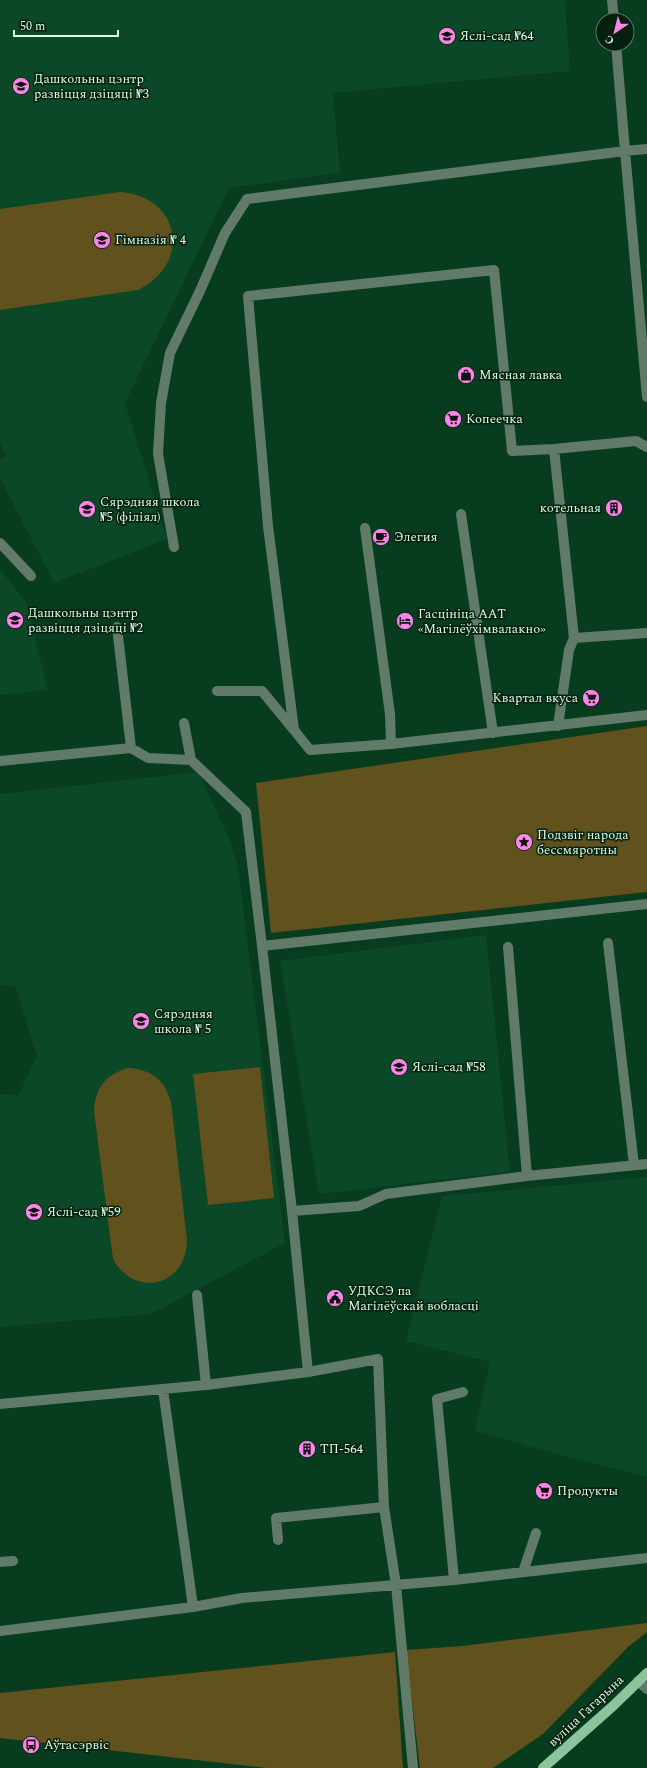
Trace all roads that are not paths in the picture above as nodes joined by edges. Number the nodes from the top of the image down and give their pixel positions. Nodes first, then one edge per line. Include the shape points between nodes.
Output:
1 (612, 0) edge
2 (613, 12) edge
3 (617, 52) edge
4 (647, 149) edge
5 (625, 151) junction
6 (647, 397) edge
7 (647, 447) edge
8 (554, 449) junction
9 (461, 514) dead end
10 (365, 528) dead end
11 (0, 543) edge
12 (174, 547) dead end
13 (31, 576) dead end
14 (117, 627) dead end
15 (647, 633) edge
16 (574, 638) junction
17 (217, 690) dead end
18 (647, 715) edge
19 (184, 723) dead end
20 (558, 726) junction
21 (294, 730) junction
22 (493, 733) junction
23 (391, 744) junction
24 (132, 748) junction
25 (191, 760) junction
26 (0, 761) edge
27 (647, 904) edge
28 (608, 943) dead end
29 (262, 946) junction
30 (508, 947) dead end
31 (647, 1164) edge
32 (634, 1165) junction
33 (528, 1176) junction
34 (292, 1211) junction
35 (197, 1295) dead end
36 (308, 1372) junction
37 (206, 1385) junction
38 (163, 1389) junction
39 (463, 1392) dead end
40 (0, 1404) edge
41 (384, 1507) junction
42 (536, 1533) dead end
43 (278, 1540) dead end
44 (647, 1558) edge
45 (13, 1561) dead end
46 (0, 1562) edge
47 (523, 1572) junction
48 (454, 1580) junction
49 (396, 1585) junction
50 (193, 1606) junction
51 (0, 1631) edge
52 (647, 1673) edge
53 (638, 1681) junction
54 (647, 1689) edge
55 (413, 1768) edge
56 (543, 1768) edge

1 - 2 lane
3 - 5 lane
4 - 5 lane
5 - 6 lane
5 - 12 lane via 246,199 225,233 170,353 161,403 158,454
7 - 8 lane via 636,441
8 - 16 lane
8 - 21 lane via 512,451 494,270 248,296 268,526
9 - 22 lane
10 - 23 lane via 390,714
11 - 13 lane
14 - 24 lane
15 - 16 lane
16 - 20 lane via 569,650
17 - 21 lane via 262,691
18 - 20 lane
19 - 25 lane
20 - 22 lane
21 - 23 lane via 310,750
22 - 23 lane
24 - 25 lane via 148,758
24 - 26 lane
25 - 29 lane via 246,812
27 - 29 lane
28 - 32 lane
29 - 34 lane
30 - 33 lane
31 - 32 lane
32 - 33 lane
33 - 34 lane via 386,1194 359,1206
34 - 36 lane
35 - 37 lane
36 - 37 lane
36 - 41 lane via 378,1360
37 - 38 lane
38 - 40 lane
38 - 50 lane
39 - 48 lane via 437,1398
41 - 43 lane via 276,1518
41 - 49 lane
42 - 47 lane
44 - 47 lane
45 - 46 lane
47 - 48 lane
48 - 49 lane
49 - 50 lane via 242,1598
49 - 55 lane
50 - 51 lane
52 - 53 main road, вуліца Гагарына
53 - 54 lane
53 - 56 main road, вуліца Гагарына

